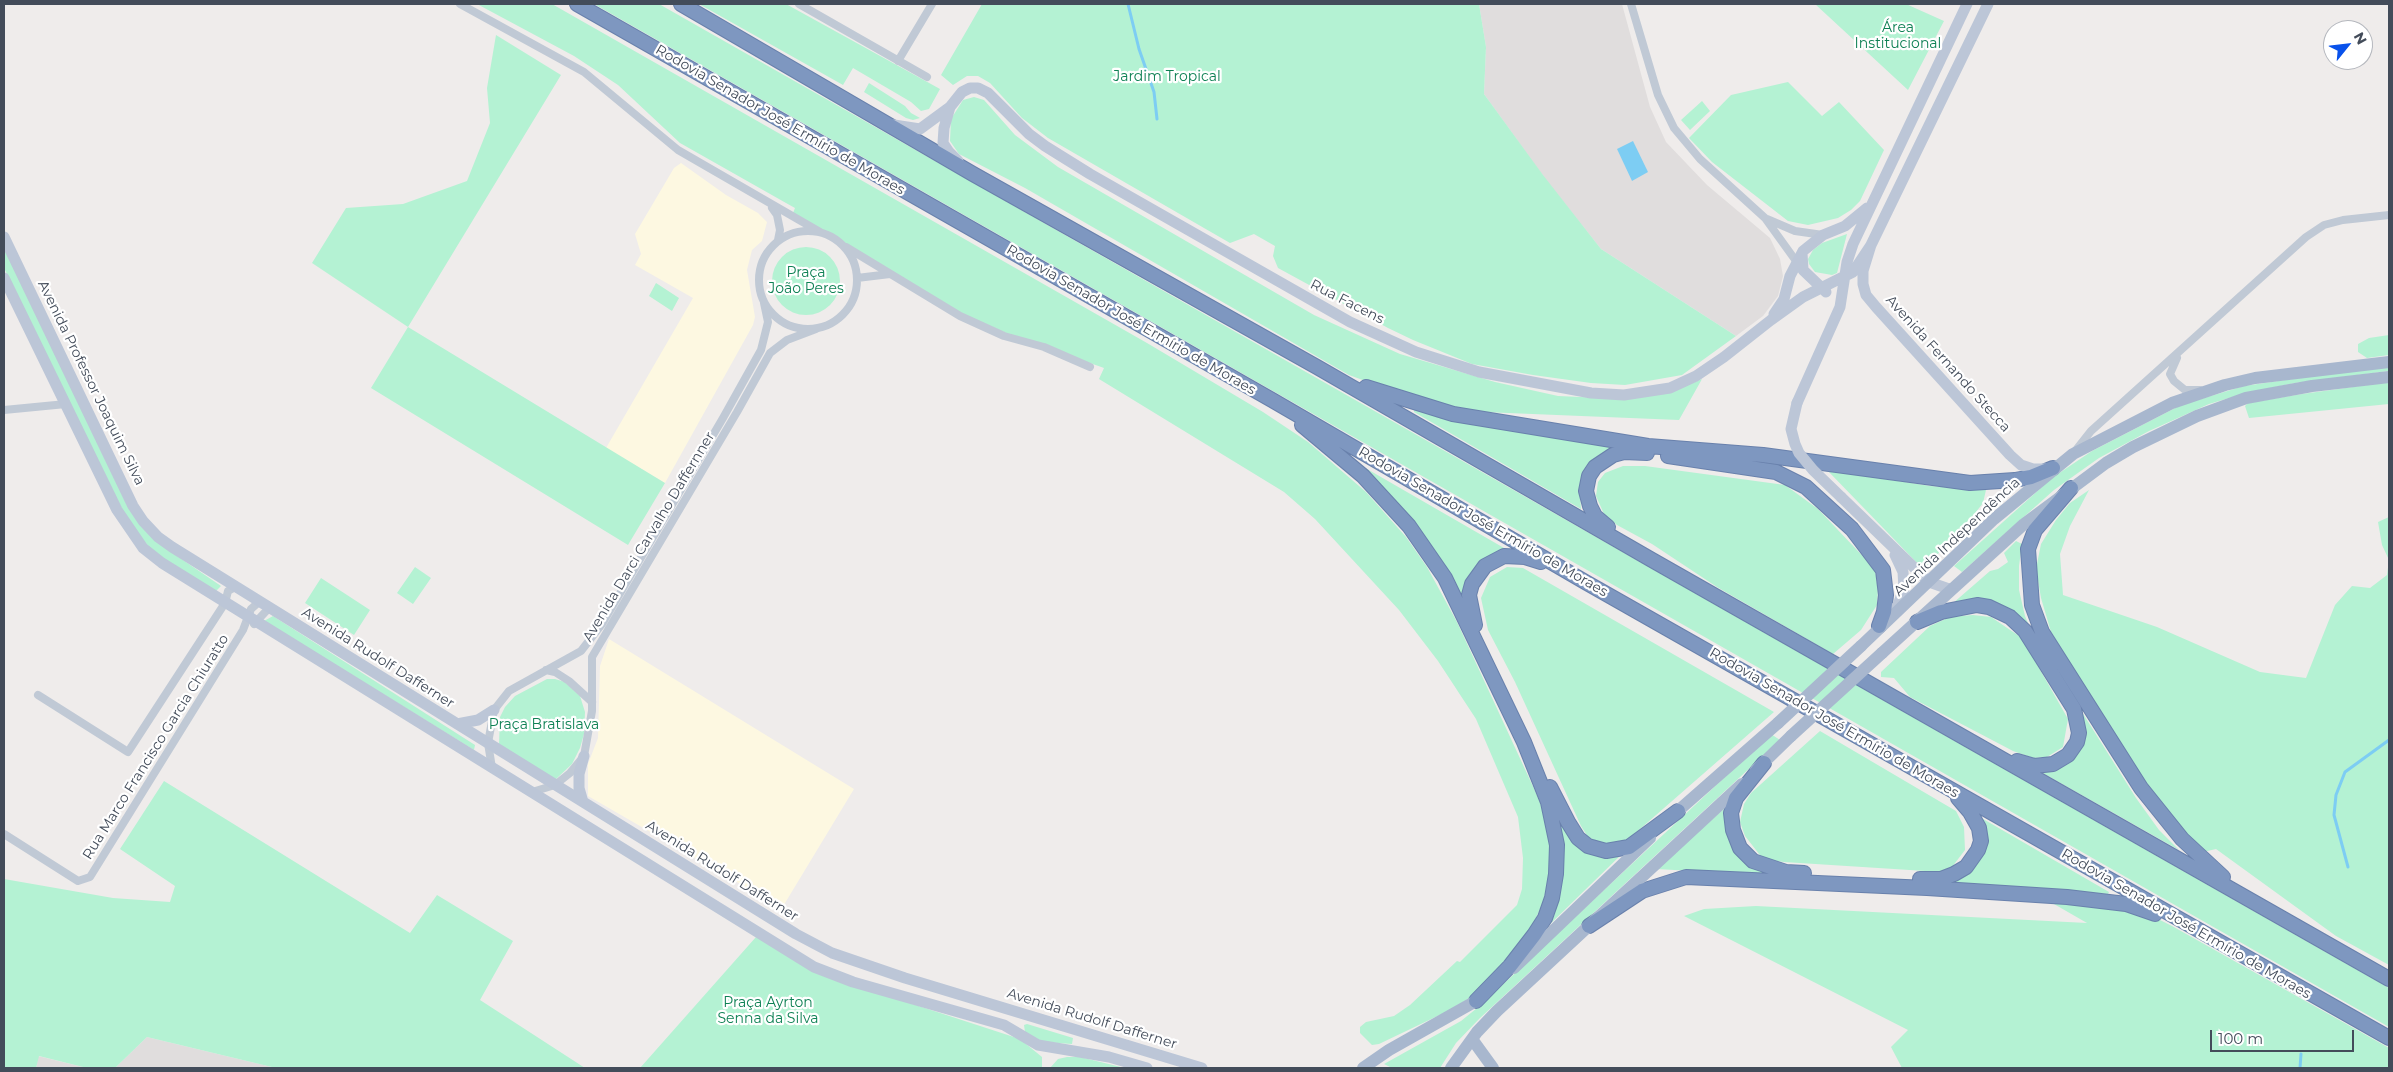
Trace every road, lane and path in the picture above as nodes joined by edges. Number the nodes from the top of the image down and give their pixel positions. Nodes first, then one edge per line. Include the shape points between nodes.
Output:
1 (460, 4) edge
2 (577, 4) edge
3 (681, 4) edge
4 (799, 4) edge
5 (932, 4) edge
6 (1631, 4) edge
7 (1967, 4) edge
8 (1988, 4) edge
9 (898, 61) junction
10 (927, 77) dead end
11 (1918, 106) junction
12 (950, 107) junction
13 (881, 121) junction
14 (1908, 166) junction
15 (973, 174) junction
16 (1871, 204) junction
17 (769, 205) junction
18 (2389, 215) edge
19 (1766, 218) junction
20 (820, 232) junction
21 (1824, 235) junction
22 (4, 237) edge
23 (778, 240) junction
24 (841, 243) junction
25 (1872, 245) junction
26 (1798, 258) junction
27 (890, 274) junction
28 (4, 278) edge
29 (857, 278) junction
30 (1811, 279) junction
31 (1840, 279) junction
32 (1824, 290) junction
33 (764, 303) junction
34 (1840, 307) junction
35 (1770, 320) junction
36 (816, 329) junction
37 (2182, 349) junction
38 (2389, 362) edge
39 (1090, 367) dead end
40 (1317, 367) junction
41 (2389, 376) edge
42 (2213, 389) junction
43 (1272, 400) junction
44 (66, 404) junction
45 (4, 410) edge
46 (2073, 454) junction
47 (700, 458) junction
48 (708, 462) junction
49 (2053, 468) junction
50 (2071, 488) junction
51 (158, 537) joint
52 (1889, 545) junction
53 (1652, 560) junction
54 (1929, 582) junction
55 (1587, 583) junction
56 (235, 587) junction
57 (1953, 588) junction
58 (225, 603) junction
59 (264, 605) junction
60 (254, 618) junction
61 (1917, 622) junction
62 (1879, 626) junction
63 (243, 630) junction
64 (1862, 645) junction
65 (546, 670) junction
66 (38, 695) dead end
67 (592, 702) junction
68 (494, 710) junction
69 (456, 724) junction
70 (488, 743) junction
71 (1994, 754) junction
72 (584, 756) junction
73 (1764, 764) junction
74 (492, 769) junction
75 (555, 784) junction
76 (1952, 790) junction
77 (532, 792) junction
78 (583, 802) junction
79 (1678, 811) junction
80 (4, 834) edge
81 (2246, 898) junction
82 (2184, 924) junction
83 (1589, 926) junction
84 (2389, 979) edge
85 (1476, 1001) junction
86 (1029, 1016) junction
87 (1078, 1031) junction
88 (1024, 1038) junction
89 (2389, 1038) edge
90 (1472, 1039) junction
91 (1066, 1050) junction
92 (1147, 1068) edge
93 (1202, 1068) edge
94 (1363, 1068) edge
95 (1451, 1068) edge
96 (1493, 1068) edge

1 - 17 street via 584,72 678,150
2 - 43 highway, Rodovia Senador José Ermírio de Moraes
3 - 13 highway
4 - 9 street
5 - 9 street
6 - 19 street via 1658,95 1674,128 1700,159
7 - 11 main road
8 - 14 main road, Avenida Fernando Stecca
9 - 10 street
11 - 14 main road via 1929,107 1930,112
11 - 16 main road
12 - 13 main road, Rua Facens via 920,129
12 - 15 main road, Rua Facens via 943,143
12 - 35 main road, Rua Facens via 962,92 970,88 988,93 1045,146 1270,278 1350,322 1416,352 1479,372 1592,393 1624,395 1670,388 1710,368
13 - 15 highway
14 - 25 main road, Avenida Fernando Stecca
15 - 40 highway
16 - 21 main road via 1845,226
16 - 31 main road
17 - 20 street
17 - 23 street via 777,215
18 - 37 street via 2324,225 2286,254
19 - 21 street via 1795,231
19 - 26 street
20 - 23 street via 798,232
20 - 24 street
21 - 26 main road
22 - 51 main road, Avenida Professor Joaquim Silva via 133,506
23 - 33 street via 761,262 759,290
24 - 27 street
24 - 29 street via 850,253
25 - 31 main road, Avenida Fernando Stecca via 1856,268
25 - 49 main road, Avenida Fernando Stecca via 1862,276 1871,301 2010,455 2021,465 2033,469
26 - 30 main road
26 - 35 main road, Rua Facens via 1784,299
27 - 29 street
27 - 39 street via 960,316 1004,336 1044,347
28 - 44 main road
29 - 36 street via 856,293 850,306 841,317
30 - 31 main road via 1826,282
30 - 32 main road
31 - 32 main road, Rua Facens
31 - 34 main road
32 - 34 main road via 1837,297
32 - 35 main road, Rua Facens via 1803,297
33 - 36 street via 786,324 800,329
33 - 47 street, Avenida Darci Carvalho Daffernner via 768,322 761,350
34 - 52 main road, bridge via 1796,403 1791,429 1794,444 1809,464
36 - 48 street, Avenida Darci Carvalho Daffernner via 787,340 770,352
37 - 42 street via 2170,374 2174,381 2185,390
37 - 46 street via 2091,432
38 - 42 main road, Avenida Independência via 2255,378
40 - 49 highway via 1378,392 1453,414 1648,446 1772,456 1970,483 2023,479
40 - 53 highway
41 - 50 main road via 2246,398 2197,416 2133,447
42 - 46 main road, Avenida Independência via 2172,403
43 - 55 highway, Rodovia Senador José Ermírio de Moraes
43 - 85 highway via 1363,476 1409,526 1445,578 1524,742 1548,802 1557,844 1556,874 1549,905 1534,935
44 - 45 street
44 - 58 main road via 117,510 143,548
46 - 49 main road, Avenida Independência
47 - 48 street
47 - 65 street, Avenida Darci Carvalho Daffernner via 602,624 581,651
48 - 67 street, Avenida Darci Carvalho Daffernner via 592,657
49 - 54 main road, Avenida Independência via 1994,518
50 - 57 main road via 2024,524
50 - 81 highway via 2035,530 2028,550 2032,605 2042,632 2141,788 2164,818 2207,864
51 - 56 main road, Avenida Rudolf Dafferner
52 - 54 main road
52 - 62 main road via 1901,565 1904,589 1898,605
53 - 62 highway via 1602,523 1590,506 1586,490 1589,476 1604,459 1624,452 1647,453 1776,472 1792,478 1826,503 1878,562 1886,587
53 - 71 highway
54 - 57 main road
54 - 64 main road, Avenida Independência
55 - 76 highway, Rodovia Senador José Ermírio de Moraes
55 - 79 highway via 1537,560 1511,555 1497,558 1485,566 1472,584 1470,602 1474,622 1556,799 1578,838 1595,849 1619,850 1638,842
56 - 58 street via 228,591
56 - 59 main road, Avenida Rudolf Dafferner
57 - 61 main road
58 - 60 main road
58 - 66 street via 128,752
59 - 60 street
59 - 60 street via 251,609
59 - 69 main road, Avenida Rudolf Dafferner
60 - 63 street, Rua Marco Francisco Garcia Chiuratto
60 - 63 street, Rua Marco Francisco Garcia Chiuratto
60 - 74 main road
61 - 71 highway via 1941,612 1977,605 1989,607 2010,618 2029,637 2074,709 2078,727 2076,742 2068,755 2054,764 2034,766
61 - 73 main road, bridge
62 - 64 main road
63 - 80 street, Rua Marco Francisco Garcia Chiuratto via 90,877 78,881
64 - 79 main road, Avenida Independência, bridge
65 - 67 street via 569,680
65 - 68 street, Avenida Darci Carvalho Daffernner via 509,691
67 - 72 street, Avenida Darci Carvalho Daffernner
68 - 69 main road via 478,720
68 - 70 street, Avenida Darci Carvalho Daffernner
69 - 70 main road, Avenida Rudolf Dafferner
70 - 74 street, Avenida Darci Carvalho Daffernner
70 - 75 main road, Avenida Rudolf Dafferner
71 - 81 highway
72 - 75 street, Avenida Darci Carvalho Daffernner via 570,773
72 - 78 main road via 579,781
73 - 76 highway via 1736,798 1731,813 1733,830 1740,848 1753,860 1786,872 1929,879 1954,874 1973,859 1981,841 1979,828 1970,812
73 - 83 main road
74 - 77 main road
75 - 77 street
75 - 78 main road, Avenida Rudolf Dafferner
76 - 82 highway, Rodovia Senador José Ermírio de Moraes
77 - 88 main road via 814,967 853,982 1004,1025
78 - 86 main road, Avenida Rudolf Dafferner via 832,953
79 - 85 main road, Avenida Independência
81 - 84 highway
82 - 83 highway via 2126,904 2067,897 1686,877 1642,891
82 - 89 highway, Rodovia Senador José Ermírio de Moraes
83 - 90 main road via 1497,1011
85 - 94 main road, Avenida Independência
86 - 87 main road, Avenida Rudolf Dafferner
86 - 88 main road via 1016,1024
87 - 91 main road via 1076,1045
87 - 93 main road, Avenida Rudolf Dafferner
88 - 91 main road via 1038,1045
90 - 95 main road
90 - 96 main road
91 - 92 main road

